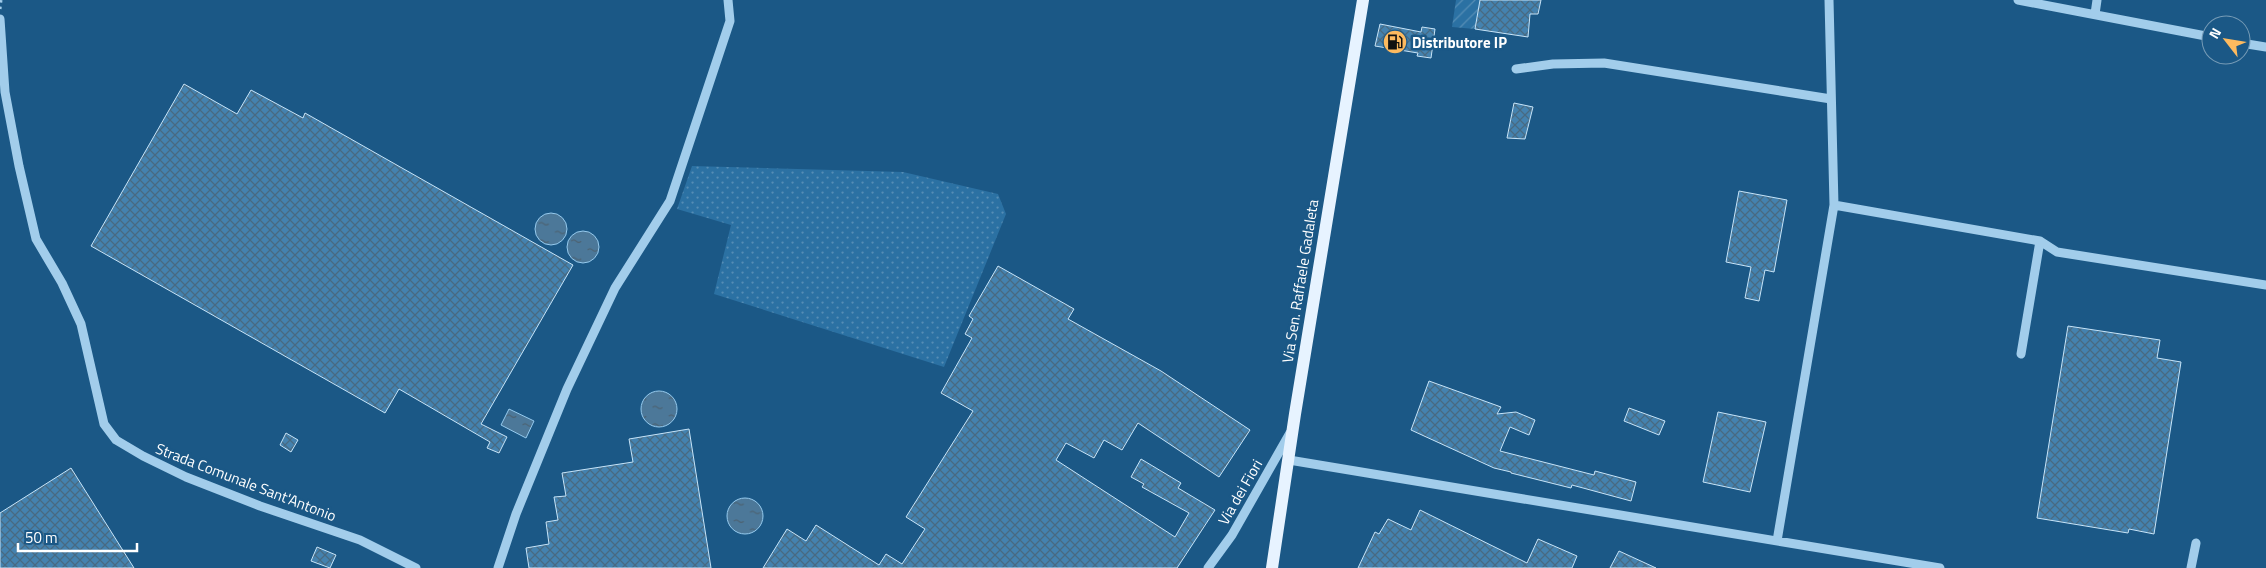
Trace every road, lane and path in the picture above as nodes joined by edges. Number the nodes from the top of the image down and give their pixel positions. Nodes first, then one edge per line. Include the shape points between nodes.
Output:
1 (728, 0) edge
2 (1363, 0) edge
3 (1829, 0) edge
4 (2018, 0) edge
5 (2097, 0) edge
6 (2095, 14) junction
7 (0, 19) edge
8 (2201, 35) edge
9 (2251, 44) edge
10 (2266, 48) edge
11 (1516, 69) dead end
12 (1831, 99) junction
13 (1834, 205) junction
14 (2040, 242) junction
15 (2266, 285) edge
16 (2021, 354) dead end
17 (1293, 428) junction
18 (1289, 460) junction
19 (1777, 541) junction
20 (2196, 544) dead end
21 (416, 568) edge
22 (498, 568) edge
23 (1208, 568) edge
24 (1272, 568) edge
25 (1940, 568) edge
26 (2191, 568) edge

1 - 22 street via 730,21 670,201 615,288 567,389 516,514
2 - 17 main road, Via Sen. Raffaele Gadaleta
3 - 12 street
4 - 6 street
5 - 6 street
6 - 8 street
7 - 21 street, Strada Comunale Sant'Antonio via 5,92 36,239 81,324 104,424 116,440 186,477 360,540
9 - 10 street
11 - 12 street via 1604,63
12 - 13 street
13 - 14 street
13 - 19 street
14 - 15 street via 2057,252
14 - 16 street
17 - 18 main road, Via Sen. Raffaele Gadaleta
17 - 23 street, Via dei Fiori via 1232,535
18 - 19 street
18 - 24 main road, Via Sen. Raffaele Gadaleta
19 - 25 street
20 - 26 street

